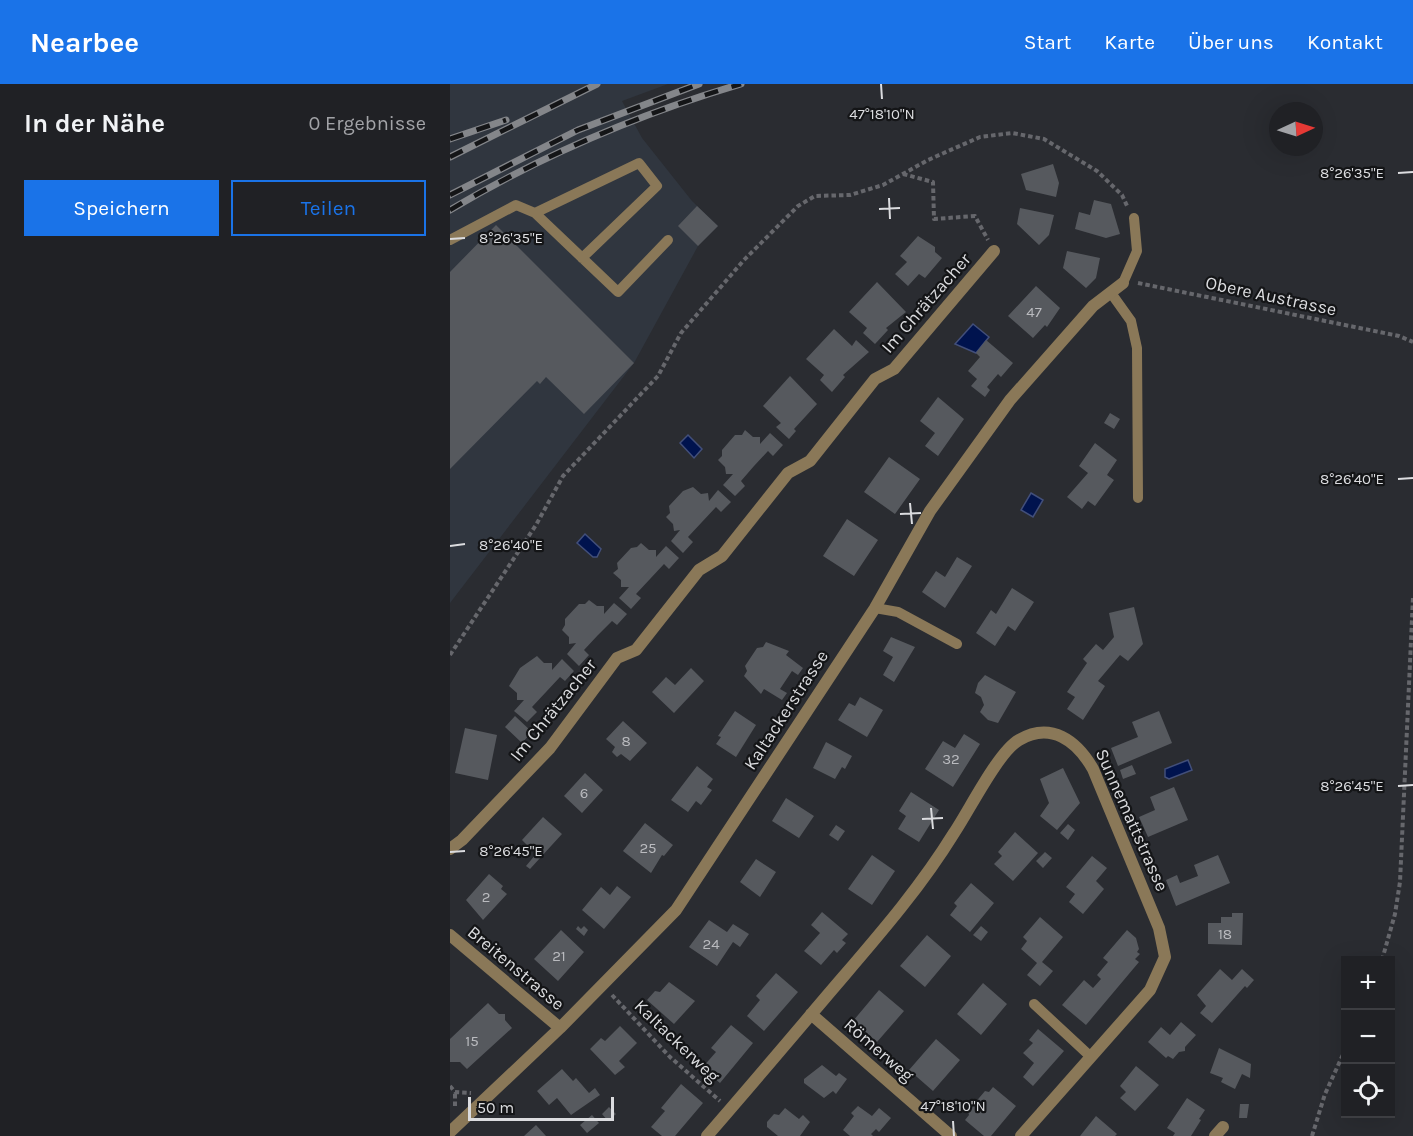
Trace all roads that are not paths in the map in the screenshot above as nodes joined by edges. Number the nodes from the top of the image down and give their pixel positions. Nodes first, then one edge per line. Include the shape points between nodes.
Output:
1 (535, 213) junction
2 (1134, 218) road end
3 (450, 240) edge
4 (668, 240) dead end
5 (994, 251) road end
6 (582, 258) junction
7 (1123, 284) joint
8 (1111, 293) junction
9 (1138, 498) dead end
10 (875, 608) junction
11 (957, 644) dead end
12 (450, 849) edge
13 (450, 935) edge
14 (1034, 1004) dead end
15 (811, 1014) junction
16 (560, 1028) junction
17 (1091, 1057) junction
18 (450, 1132) edge
19 (707, 1136) edge
20 (951, 1136) edge
21 (1021, 1136) edge

1 - 3 lane via 516,205
1 - 6 lane
1 - 6 lane via 639,163 657,186
2 - 7 lane via 1137,251
4 - 6 lane via 618,292
5 - 12 street, Im Chrätzacher via 894,369 875,379 810,461 788,473 722,556 699,570 636,650 617,658 550,748
7 - 8 street, Kaltackerstrasse
8 - 9 lane via 1131,321 1137,348
8 - 10 street, Kaltackerstrasse via 1075,324 1010,400 930,511
10 - 11 lane via 898,612
10 - 16 street, Kaltackerstrasse via 676,910
13 - 16 street, Breitenstrasse
14 - 17 lane
15 - 17 street, Sunnemattstrasse via 937,862 1008,748 1030,735 1056,735 1083,750 1093,769 1159,928 1164,950 1162,966 1150,990
15 - 19 street, Sunnemattstrasse
15 - 20 street, Römerweg
16 - 18 street, Kaltackerstrasse
17 - 21 street, Sunnemattstrasse

